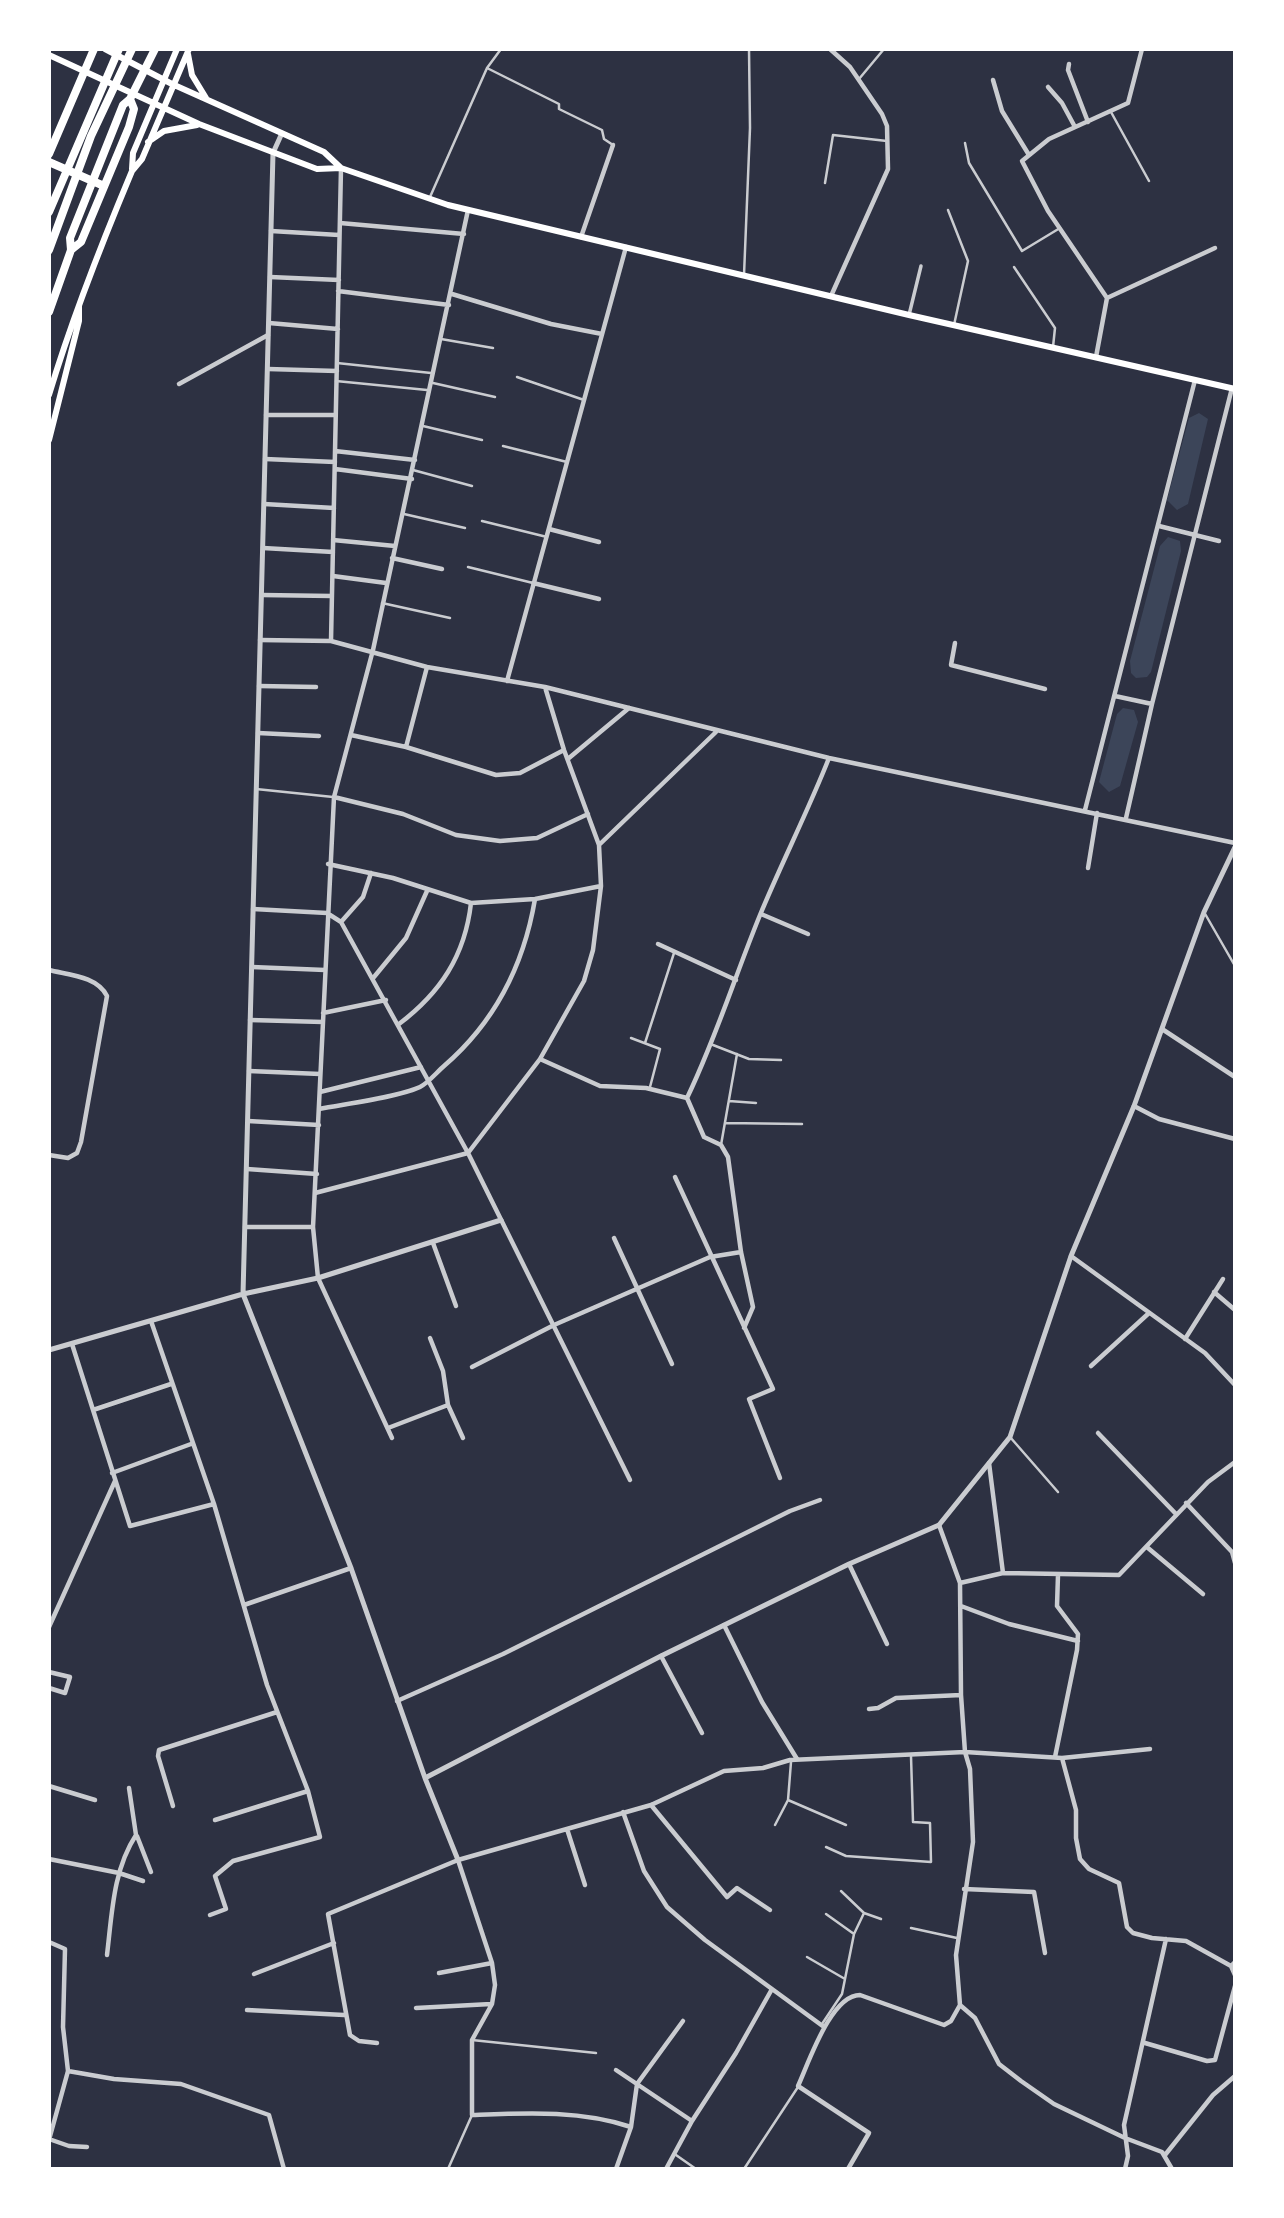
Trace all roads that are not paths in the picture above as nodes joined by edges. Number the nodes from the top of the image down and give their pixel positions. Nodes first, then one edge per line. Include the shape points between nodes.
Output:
1 (94, 49) edge
2 (105, 49) edge
3 (119, 49) edge
4 (132, 49) edge
5 (155, 49) edge
6 (177, 49) edge
7 (501, 49) edge
8 (749, 49) edge
9 (830, 49) edge
10 (884, 49) edge
11 (1142, 49) edge
12 (189, 51) edge
13 (49, 55) edge
14 (1069, 64) dead end
15 (144, 68) junction
16 (487, 68) junction
17 (84, 70) junction
18 (164, 79) junction
19 (859, 79) junction
20 (993, 80) dead end
21 (172, 83) junction
22 (1048, 87) dead end
23 (132, 96) junction
24 (207, 100) junction
25 (154, 104) junction
26 (161, 108) junction
27 (1111, 112) junction
28 (1088, 122) junction
29 (199, 124) junction
30 (1075, 127) junction
31 (282, 133) junction
32 (887, 141) junction
33 (147, 143) junction
34 (965, 143) dead end
35 (613, 145) joint
36 (273, 153) junction
37 (49, 154) edge
38 (1029, 155) junction
39 (49, 162) edge
40 (341, 169) junction
41 (132, 171) junction
42 (93, 181) junction
43 (1149, 181) dead end
44 (825, 183) dead end
45 (104, 186) junction
46 (429, 200) junction
47 (468, 210) junction
48 (948, 210) dead end
49 (49, 212) edge
50 (340, 223) junction
51 (1060, 228) junction
52 (271, 231) junction
53 (464, 234) junction
54 (340, 235) junction
55 (581, 237) junction
56 (626, 247) junction
57 (1215, 248) dead end
58 (49, 250) edge
59 (71, 250) junction
60 (921, 266) dead end
61 (1014, 267) dead end
62 (744, 275) junction
63 (270, 277) junction
64 (339, 280) junction
65 (338, 291) junction
66 (452, 294) junction
67 (831, 296) junction
68 (1107, 298) junction
69 (449, 304) junction
70 (79, 306) junction
71 (49, 312) edge
72 (909, 315) junction
73 (269, 324) junction
74 (954, 325) junction
75 (338, 329) junction
76 (603, 334) junction
77 (268, 335) junction
78 (442, 339) junction
79 (1053, 347) junction
80 (493, 348) dead end
81 (1096, 357) junction
82 (337, 363) junction
83 (268, 369) junction
84 (337, 372) junction
85 (434, 374) junction
86 (517, 377) dead end
87 (1195, 380) junction
88 (336, 381) junction
89 (433, 383) junction
90 (178, 384) dead end
91 (1234, 388) edge
92 (431, 391) junction
93 (49, 395) edge
94 (495, 397) dead end
95 (584, 400) junction
96 (266, 415) junction
97 (336, 415) junction
98 (423, 426) junction
99 (49, 440) edge
100 (482, 440) dead end
101 (503, 446) dead end
102 (335, 451) junction
103 (265, 459) junction
104 (415, 460) junction
105 (335, 462) junction
106 (567, 462) junction
107 (335, 469) junction
108 (413, 470) junction
109 (412, 479) junction
110 (472, 486) dead end
111 (264, 504) junction
112 (334, 508) junction
113 (404, 514) junction
114 (482, 521) dead end
115 (1159, 526) junction
116 (465, 528) dead end
117 (549, 528) junction
118 (1196, 536) junction
119 (547, 537) junction
120 (333, 540) junction
121 (1219, 541) dead end
122 (599, 542) dead end
123 (395, 546) junction
124 (263, 548) junction
125 (333, 552) junction
126 (392, 558) junction
127 (468, 567) dead end
128 (442, 569) dead end
129 (333, 576) junction
130 (386, 583) junction
131 (533, 583) junction
132 (262, 595) junction
133 (332, 596) junction
134 (599, 599) dead end
135 (382, 603) junction
136 (450, 618) dead end
137 (261, 640) junction
138 (331, 641) junction
139 (955, 643) dead end
140 (373, 650) junction
141 (427, 667) junction
142 (507, 681) junction
143 (259, 686) junction
144 (316, 687) dead end
145 (545, 687) junction
146 (1045, 689) dead end
147 (1115, 696) junction
148 (1152, 704) junction
149 (629, 708) junction
150 (717, 732) junction
151 (258, 733) junction
152 (351, 735) junction
153 (319, 736) dead end
154 (406, 747) junction
155 (564, 750) junction
156 (569, 758) junction
157 (829, 758) junction
158 (256, 789) junction
159 (334, 797) junction
160 (1085, 810) junction
161 (1097, 813) junction
162 (588, 814) junction
163 (1126, 818) junction
164 (599, 845) junction
165 (1235, 845) edge
166 (328, 864) junction
167 (1088, 867) dead end
168 (371, 873) junction
169 (601, 886) junction
170 (426, 891) junction
171 (535, 899) junction
172 (471, 904) junction
173 (253, 909) junction
174 (1204, 912) junction
175 (327, 913) junction
176 (761, 914) junction
177 (341, 922) junction
178 (808, 934) dead end
179 (658, 944) dead end
180 (675, 950) junction
181 (1235, 966) edge
182 (252, 967) junction
183 (49, 970) edge
184 (326, 970) junction
185 (374, 977) junction
186 (736, 980) junction
187 (386, 1000) junction
188 (323, 1013) junction
189 (250, 1020) junction
190 (323, 1022) junction
191 (399, 1024) junction
192 (1162, 1029) junction
193 (631, 1038) dead end
194 (645, 1043) junction
195 (713, 1045) junction
196 (737, 1054) junction
197 (540, 1059) junction
198 (781, 1060) dead end
199 (421, 1067) junction
200 (249, 1071) junction
201 (320, 1074) junction
202 (1235, 1077) edge
203 (429, 1079) junction
204 (650, 1089) junction
205 (320, 1092) junction
206 (687, 1098) junction
207 (729, 1101) junction
208 (756, 1103) dead end
209 (1134, 1106) junction
210 (320, 1109) junction
211 (248, 1121) junction
212 (725, 1123) junction
213 (802, 1124) dead end
214 (319, 1125) junction
215 (1235, 1139) edge
216 (720, 1145) junction
217 (468, 1153) junction
218 (49, 1155) edge
219 (247, 1170) junction
220 (317, 1174) junction
221 (675, 1177) dead end
222 (315, 1193) junction
223 (501, 1220) junction
224 (245, 1227) junction
225 (313, 1227) junction
226 (614, 1238) dead end
227 (433, 1243) junction
228 (741, 1252) junction
229 (1072, 1256) junction
230 (710, 1257) junction
231 (318, 1278) junction
232 (1223, 1279) dead end
233 (639, 1290) junction
234 (1214, 1292) junction
235 (243, 1294) junction
236 (456, 1306) dead end
237 (1235, 1310) edge
238 (1149, 1313) junction
239 (151, 1321) junction
240 (554, 1325) junction
241 (744, 1328) junction
242 (430, 1338) dead end
243 (1185, 1339) junction
244 (72, 1344) junction
245 (49, 1350) edge
246 (672, 1364) dead end
247 (1091, 1366) dead end
248 (472, 1367) dead end
249 (171, 1384) junction
250 (1235, 1385) edge
251 (448, 1405) junction
252 (93, 1410) junction
253 (388, 1428) junction
254 (1098, 1433) dead end
255 (1010, 1437) junction
256 (392, 1438) dead end
257 (463, 1438) dead end
258 (191, 1444) junction
259 (989, 1462) junction
260 (1235, 1462) edge
261 (113, 1473) junction
262 (780, 1479) dead end
263 (630, 1480) dead end
264 (115, 1481) junction
265 (1058, 1492) dead end
266 (820, 1500) dead end
267 (1186, 1503) junction
268 (214, 1504) junction
269 (1176, 1514) junction
270 (939, 1525) junction
271 (1148, 1548) junction
272 (1235, 1563) edge
273 (849, 1564) junction
274 (351, 1568) junction
275 (1003, 1573) junction
276 (1058, 1575) junction
277 (960, 1583) junction
278 (1203, 1594) dead end
279 (244, 1605) junction
280 (961, 1606) junction
281 (724, 1625) junction
282 (49, 1627) edge
283 (1078, 1642) junction
284 (887, 1644) dead end
285 (661, 1656) junction
286 (49, 1672) edge
287 (49, 1688) edge
288 (961, 1695) junction
289 (397, 1701) junction
290 (869, 1709) dead end
291 (276, 1712) junction
292 (702, 1732) dead end
293 (1150, 1749) dead end
294 (965, 1752) junction
295 (911, 1756) junction
296 (1055, 1757) junction
297 (1062, 1758) junction
298 (790, 1760) junction
299 (797, 1760) junction
300 (425, 1778) junction
301 (49, 1786) edge
302 (129, 1788) dead end
303 (308, 1791) junction
304 (95, 1800) dead end
305 (788, 1800) junction
306 (651, 1805) junction
307 (173, 1806) dead end
308 (623, 1812) junction
309 (215, 1820) dead end
310 (775, 1825) dead end
311 (846, 1825) dead end
312 (567, 1829) junction
313 (136, 1835) junction
314 (825, 1847) dead end
315 (49, 1859) edge
316 (458, 1860) junction
317 (119, 1872) junction
318 (151, 1872) dead end
319 (142, 1881) dead end
320 (584, 1885) dead end
321 (964, 1889) junction
322 (841, 1891) dead end
323 (770, 1910) dead end
324 (864, 1913) junction
325 (210, 1914) dead end
326 (827, 1914) dead end
327 (881, 1919) dead end
328 (911, 1928) dead end
329 (854, 1934) junction
330 (957, 1938) junction
331 (1166, 1939) junction
332 (49, 1942) edge
333 (334, 1943) junction
334 (1045, 1953) dead end
335 (107, 1955) dead end
336 (807, 1957) dead end
337 (492, 1963) junction
338 (1233, 1964) edge
339 (439, 1973) dead end
340 (254, 1974) dead end
341 (1235, 1975) edge
342 (845, 1979) junction
343 (1235, 1986) edge
344 (772, 1989) junction
345 (492, 2004) junction
346 (960, 2005) junction
347 (416, 2008) dead end
348 (247, 2010) dead end
349 (345, 2015) junction
350 (683, 2021) dead end
351 (823, 2026) junction
352 (472, 2040) junction
353 (377, 2043) dead end
354 (1145, 2043) junction
355 (596, 2053) dead end
356 (616, 2070) dead end
357 (68, 2071) junction
358 (1235, 2076) edge
359 (637, 2084) junction
360 (799, 2086) junction
361 (472, 2115) junction
362 (692, 2121) junction
363 (631, 2127) junction
364 (1125, 2138) junction
365 (49, 2139) edge
366 (87, 2147) dead end
367 (676, 2155) junction
368 (1165, 2155) junction
369 (284, 2169) edge
370 (448, 2169) edge
371 (616, 2169) edge
372 (666, 2169) edge
373 (696, 2169) edge
374 (744, 2169) edge
375 (848, 2169) edge
376 (1125, 2169) edge
377 (1172, 2169) edge

1 - 17 highway
2 - 15 main road
3 - 49 highway
4 - 58 highway via 91,136
5 - 15 highway
6 - 18 main road
7 - 16 lane
8 - 62 lane
9 - 19 street
10 - 19 lane
11 - 27 street via 1128,103
12 - 21 main road
12 - 24 main road via 192,75
13 - 17 main road
14 - 28 street
15 - 18 main road
15 - 23 highway
16 - 35 lane via 559,104 559,110 601,130
16 - 46 lane
17 - 23 main road
17 - 37 highway
18 - 21 main road
18 - 25 main road
19 - 32 street via 882,114
20 - 38 street via 1002,111
21 - 24 main road
21 - 26 main road
22 - 30 street
23 - 25 main road
23 - 42 highway via 123,105
23 - 45 highway via 129,127
24 - 31 main road
25 - 26 main road
25 - 41 main road via 133,153
26 - 29 main road
26 - 33 main road
27 - 28 street
27 - 43 lane
28 - 30 street
29 - 33 main road via 164,131
29 - 36 main road
30 - 38 street
31 - 36 street
31 - 40 main road via 324,152
32 - 44 lane via 833,135
32 - 67 street via 888,169
33 - 41 main road
34 - 51 lane via 969,163 1022,251
35 - 55 street
36 - 40 main road via 317,169
36 - 52 street
38 - 51 street via 1022,161
39 - 42 highway
40 - 46 main road
40 - 50 street
41 - 70 main road
42 - 45 highway
42 - 59 highway via 70,238
45 - 59 highway via 81,242
46 - 47 main road
47 - 53 street
47 - 55 main road
48 - 74 lane via 968,261
50 - 53 street
50 - 54 street
51 - 68 street
52 - 54 street
52 - 63 street
53 - 66 street
54 - 64 street
55 - 56 main road
56 - 62 main road
56 - 76 street
57 - 68 street
59 - 71 highway
60 - 72 street
61 - 79 lane via 1055,328
62 - 67 main road
63 - 64 street
63 - 73 street
64 - 65 street
65 - 69 street
65 - 75 street
66 - 69 street
66 - 76 street via 551,324
67 - 72 main road
68 - 81 street
69 - 78 street
70 - 93 main road
70 - 99 main road
72 - 74 main road
73 - 75 street
73 - 77 street
74 - 79 main road
75 - 82 street
76 - 95 street
77 - 83 street
77 - 90 street
78 - 80 lane
78 - 85 street
79 - 81 main road
81 - 87 main road
82 - 84 street
82 - 85 lane
83 - 84 street
83 - 96 street
84 - 88 street
85 - 89 street
86 - 95 lane
87 - 91 main road
87 - 115 street
88 - 92 lane
88 - 97 street
89 - 92 street
89 - 94 lane
91 - 118 street
92 - 98 street
95 - 106 street
96 - 97 street
96 - 103 street
97 - 102 street
98 - 100 lane
98 - 104 street
101 - 106 lane
102 - 104 street
102 - 105 street
103 - 105 street
103 - 111 street
104 - 108 street
105 - 107 street
106 - 117 street
107 - 109 street
107 - 112 street
108 - 109 street
108 - 110 lane
109 - 113 street
111 - 112 street
111 - 124 street
112 - 120 street
113 - 116 lane
113 - 123 street
114 - 119 lane
115 - 118 street
115 - 147 street
117 - 119 street
117 - 122 street
118 - 121 street
118 - 148 street
119 - 131 street
120 - 123 street
120 - 125 street
123 - 126 street
124 - 125 street
124 - 132 street
125 - 129 street
126 - 128 street
126 - 130 street
127 - 131 lane
129 - 130 street
129 - 133 street
130 - 135 street
131 - 134 street
131 - 142 street
132 - 133 street
132 - 137 street
133 - 138 street
135 - 136 lane
135 - 140 street
137 - 138 street
137 - 143 street
138 - 140 street
139 - 146 street via 951,665
140 - 141 street
140 - 152 street
141 - 142 street
141 - 154 street
142 - 145 street
143 - 144 street
143 - 151 street
145 - 149 street
145 - 155 street
147 - 148 street
147 - 160 street
148 - 163 street
149 - 150 street
149 - 156 street
150 - 157 street
150 - 164 street
151 - 153 street
151 - 158 street
152 - 154 street
152 - 159 street
154 - 155 street via 496,775 520,773
155 - 156 street
156 - 162 street
157 - 160 street
157 - 176 street
158 - 159 lane
158 - 173 street
159 - 162 street via 403,814 456,835 500,841 537,838
159 - 166 street
160 - 161 street
161 - 163 street
161 - 167 street
162 - 164 street
163 - 165 street
164 - 169 street
165 - 174 street
166 - 168 street
166 - 175 street
168 - 170 street
168 - 177 street via 363,897
169 - 171 street
169 - 197 street via 584,981
170 - 172 street
170 - 185 street via 406,938
171 - 172 street
171 - 203 street via 521,954 495,1007 478,1033
172 - 191 street via 464,943 454,966 438,988
173 - 175 street
173 - 182 street
174 - 181 lane
174 - 192 street
175 - 177 street
175 - 184 street
176 - 178 street
176 - 186 street
177 - 185 street
179 - 180 street
180 - 186 street
180 - 194 lane
182 - 184 street
182 - 189 street
183 - 218 street via 92,980 107,996 77,1153 68,1158
184 - 188 street
185 - 187 street
186 - 195 street
187 - 188 street
187 - 191 street
188 - 190 street
189 - 190 street
189 - 200 street
190 - 201 street
191 - 199 street
192 - 202 street
192 - 209 street
193 - 194 lane
194 - 204 lane via 660,1049
195 - 196 lane
195 - 206 street
196 - 198 lane
196 - 207 lane
197 - 204 street via 600,1086
197 - 217 street
199 - 203 street
199 - 205 street
200 - 201 street
200 - 211 street
201 - 205 street
203 - 210 street via 420,1087
203 - 217 street
204 - 206 street
205 - 210 street
206 - 216 street via 704,1137
207 - 208 lane
207 - 212 lane
209 - 215 street via 1159,1119
209 - 229 street
210 - 214 street
211 - 214 street
211 - 219 street
212 - 213 lane
212 - 216 lane
214 - 220 street
216 - 228 street via 728,1157
217 - 222 street
217 - 223 street
219 - 220 street
219 - 224 street
220 - 222 street
221 - 230 street
222 - 225 street
223 - 227 street
223 - 240 street
224 - 225 street
224 - 235 street
225 - 231 street
226 - 233 street
227 - 231 street
227 - 236 street
228 - 230 street
228 - 241 street via 753,1307
229 - 238 street
229 - 255 street
230 - 233 street
230 - 241 street
231 - 235 street
231 - 253 street
232 - 234 street
233 - 240 street
233 - 246 street
234 - 237 street
234 - 243 street
235 - 239 street
235 - 274 street
238 - 243 street
238 - 247 street
239 - 244 street
239 - 249 street
240 - 248 street
240 - 263 street
241 - 262 street via 773,1389 749,1399
242 - 251 street via 443,1371
243 - 250 street
244 - 245 street
244 - 252 street
249 - 252 street
249 - 258 street
251 - 253 street
251 - 257 street
252 - 261 street
253 - 256 street
254 - 269 street
255 - 259 street
255 - 265 lane
258 - 261 street
258 - 268 street
259 - 270 street
259 - 275 street
260 - 267 street
261 - 264 street
264 - 268 street via 130,1526
264 - 282 street
266 - 289 street
267 - 269 street
267 - 272 street via 1232,1552
268 - 279 street
269 - 271 street
270 - 273 street
270 - 277 street
271 - 276 street via 1119,1575
271 - 278 street
273 - 281 street
273 - 284 street
274 - 279 street
274 - 289 street
275 - 276 street
275 - 277 street
276 - 283 street via 1057,1606 1078,1634
277 - 280 street
279 - 291 street
280 - 283 street
280 - 288 street
281 - 285 street
281 - 299 street
283 - 296 street
285 - 292 street
285 - 300 street
286 - 287 street via 70,1677 65,1693
288 - 290 street via 897,1698
288 - 294 street
289 - 300 street
291 - 303 street
291 - 307 street via 159,1750
293 - 297 street
294 - 295 street
294 - 296 street
294 - 321 street via 973,1842
295 - 299 street
295 - 314 lane via 913,1822 930,1823 931,1862 846,1856
296 - 297 street
297 - 331 street via 1076,1810 1080,1859 1089,1869 1119,1883 1127,1927 1133,1933
298 - 299 street
298 - 305 lane
298 - 306 street via 724,1771
300 - 316 street
301 - 304 street
302 - 313 street
303 - 309 street
303 - 325 street via 320,1837 233,1861 215,1876 226,1909
305 - 310 lane
305 - 311 lane
306 - 308 street
306 - 323 street via 727,1897 737,1888
308 - 312 street
308 - 344 street via 644,1871 667,1908
312 - 316 street
312 - 320 street
313 - 317 street
313 - 318 street
315 - 317 street
316 - 333 street via 328,1914
316 - 337 street
317 - 319 street
317 - 335 street
321 - 330 street
321 - 334 street via 1034,1892
322 - 324 lane
324 - 327 lane
324 - 329 lane
326 - 329 lane
328 - 330 lane
329 - 342 lane
330 - 346 street
331 - 338 street via 1186,1941
331 - 354 street
332 - 357 street via 65,1949 63,2037
333 - 340 street
333 - 349 street
336 - 342 lane
337 - 339 street
337 - 345 street
338 - 341 street
342 - 351 lane via 842,1994
343 - 354 street via 1214,2060
344 - 351 street
344 - 362 street
345 - 347 street
345 - 352 street
346 - 351 street via 944,2025 851,1995
346 - 364 street via 975,2018 999,2064 1054,2104
348 - 349 street
349 - 353 street via 351,2035
350 - 359 street
351 - 360 street
352 - 355 lane
352 - 361 street
354 - 364 street via 1124,2125
356 - 359 street
357 - 365 street
357 - 369 street via 181,2084 269,2115
358 - 368 street via 1213,2095
359 - 362 street
359 - 363 street
360 - 374 lane
360 - 375 street via 869,2133
361 - 363 street via 603,2118
361 - 370 lane
362 - 367 street
363 - 371 street
364 - 368 street
364 - 376 street
365 - 366 street
367 - 372 street
367 - 373 lane
368 - 377 street

